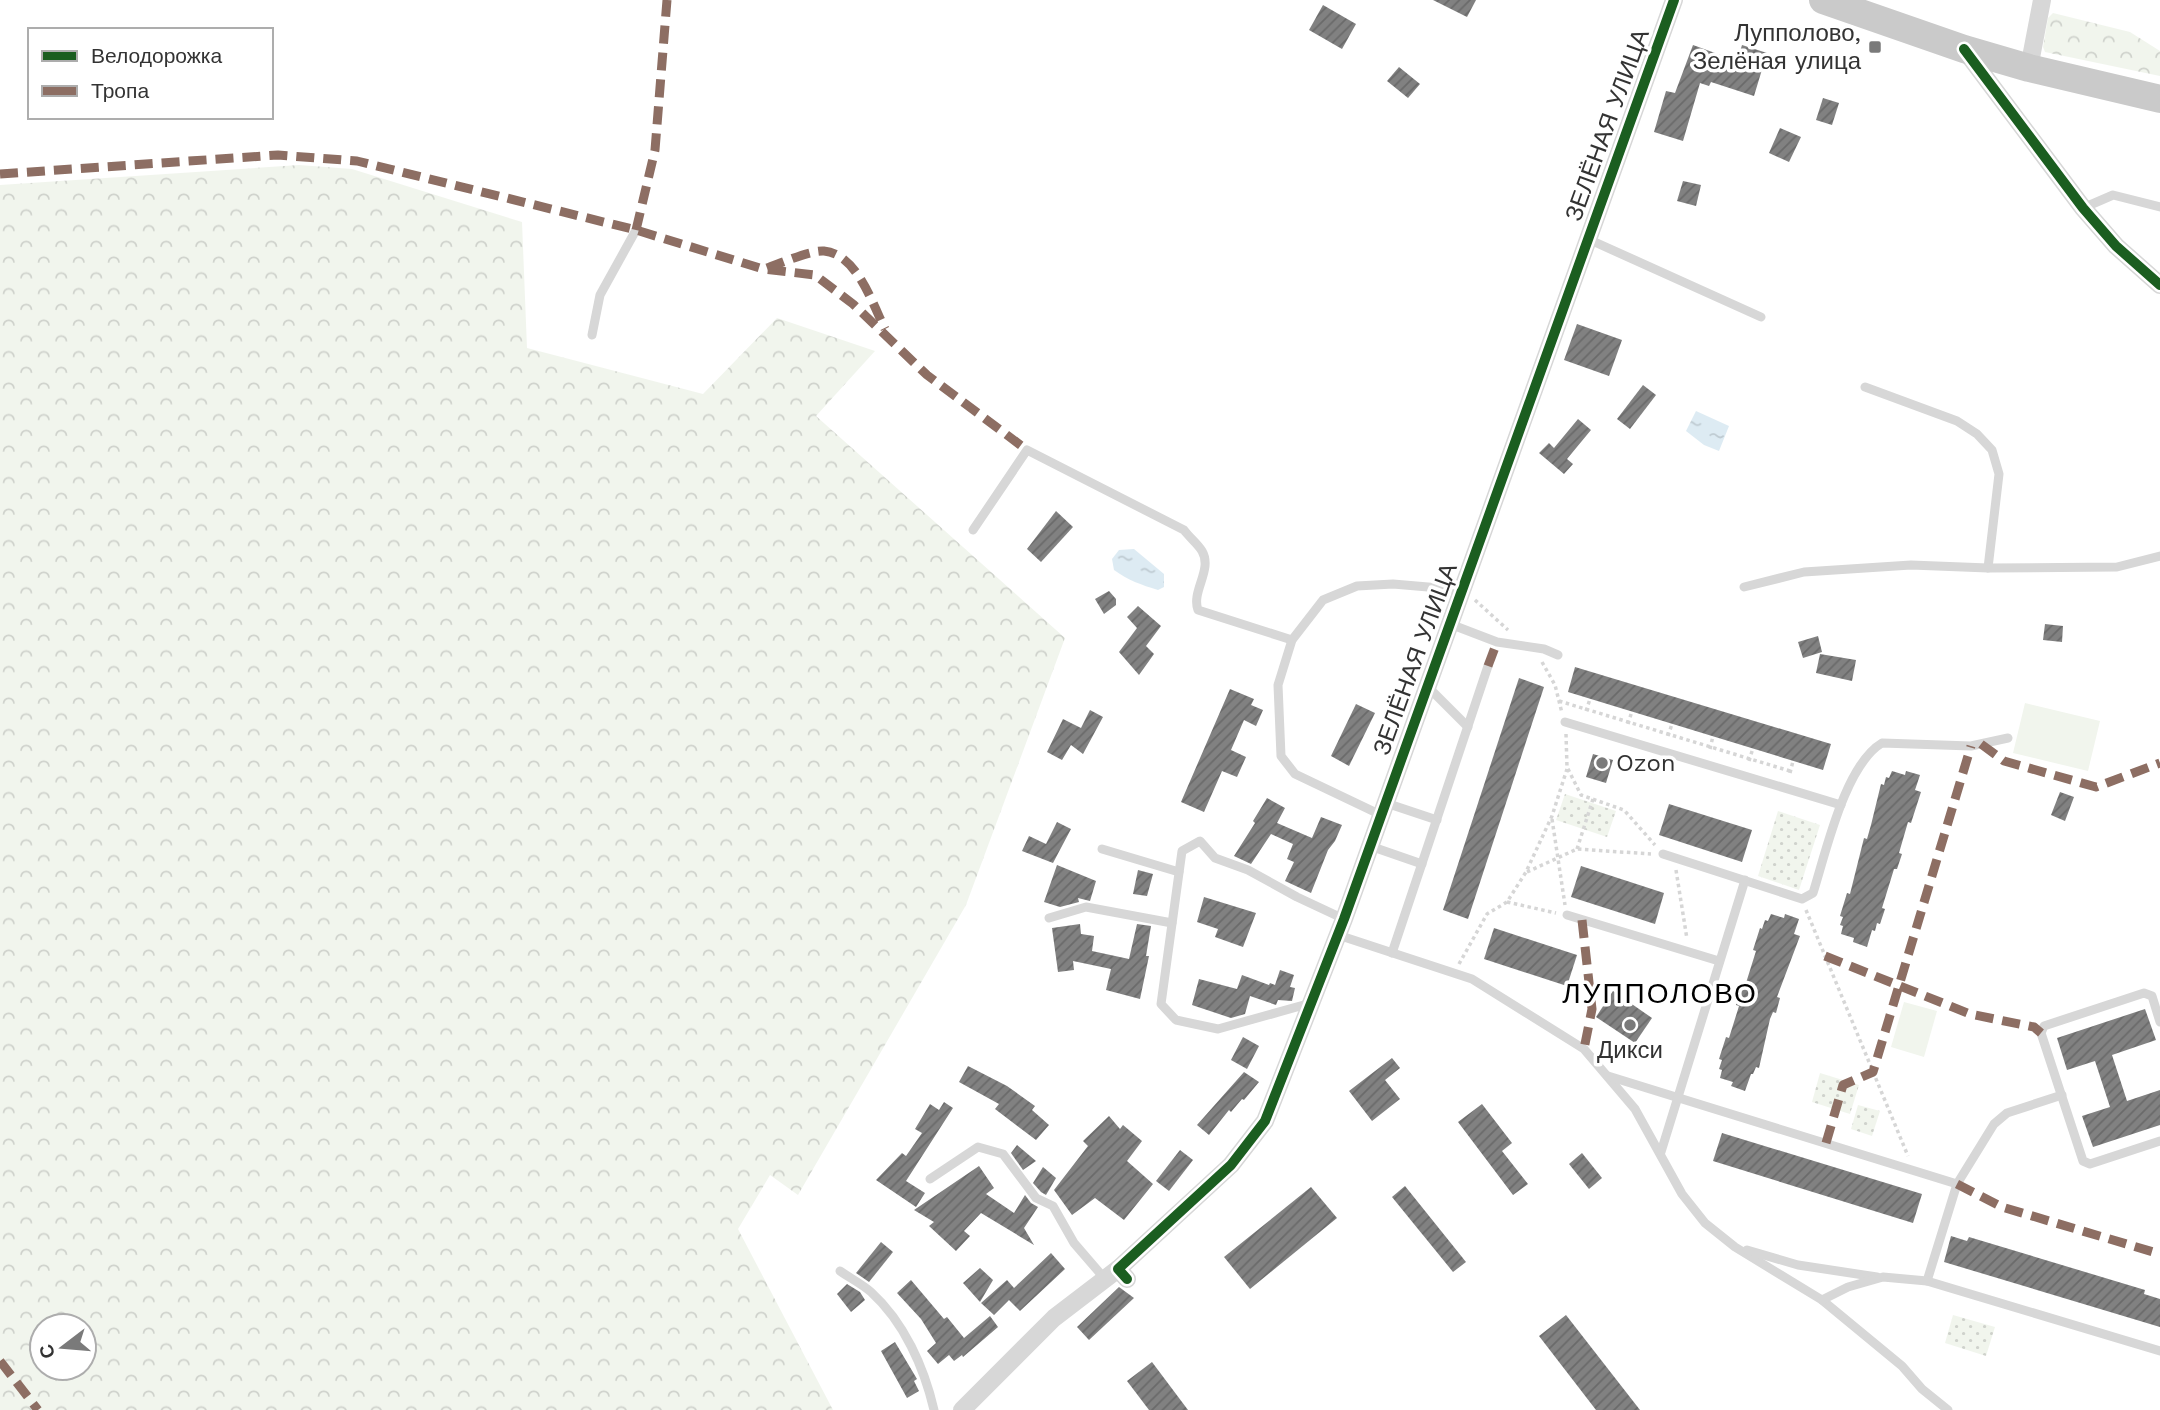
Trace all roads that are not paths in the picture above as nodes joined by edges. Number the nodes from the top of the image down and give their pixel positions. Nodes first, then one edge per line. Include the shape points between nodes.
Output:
1 (1674, 0) edge
2 (2042, 0) edge
3 (1827, 1) edge
4 (1964, 49) junction
5 (2029, 68) junction
6 (2160, 99) edge
7 (2083, 208) junction
8 (2160, 208) edge
9 (636, 230) dead end
10 (1588, 239) junction
11 (2160, 285) edge
12 (1761, 317) dead end
13 (592, 335) dead end
14 (1865, 387) dead end
15 (973, 530) dead end
16 (2160, 556) edge
17 (1988, 568) junction
18 (1744, 587) dead end
19 (1463, 590) junction
20 (1450, 624) junction
21 (1292, 640) junction
22 (1559, 654) dead end
23 (1489, 666) dead end
24 (1427, 686) junction
25 (1565, 722) dead end
26 (1468, 727) junction
27 (2008, 738) dead end
28 (1841, 805) junction
29 (1383, 809) junction
30 (1437, 820) junction
31 (1370, 846) junction
32 (1102, 849) dead end
33 (1663, 854) road end
34 (1422, 864) junction
35 (1179, 872) junction
36 (1745, 880) junction
37 (1567, 915) road end
38 (1049, 918) dead end
39 (1172, 923) junction
40 (1341, 927) junction
41 (1392, 953) junction
42 (1719, 961) junction
43 (1312, 1002) junction
44 (2160, 1022) edge
45 (1606, 1075) junction
46 (2062, 1095) junction
47 (1678, 1097) junction
48 (2160, 1141) edge
49 (1661, 1152) junction
50 (930, 1180) dead end
51 (1957, 1184) junction
52 (1735, 1247) junction
53 (840, 1271) dead end
54 (1117, 1275) junction
55 (1883, 1278) junction
56 (1927, 1281) junction
57 (1822, 1300) junction
58 (2160, 1351) edge
59 (934, 1410) edge
60 (961, 1410) edge
61 (1948, 1410) edge

1 - 10 street, ЗЕЛЁНАЯ УЛИЦА
2 - 5 street
3 - 4 main road
4 - 5 main road
4 - 7 street
5 - 6 main road
7 - 8 lane via 2113,195
7 - 11 street via 2116,246
9 - 13 lane via 600,295
10 - 12 lane
10 - 19 street, ЗЕЛЁНАЯ УЛИЦА
14 - 17 lane via 1957,421 1992,450 1999,474
15 - 21 lane via 1027,450 1184,530 1203,552 1205,567 1195,602 1198,610
16 - 17 lane via 2117,567
17 - 18 lane via 1911,565 1804,572
19 - 20 street, ЗЕЛЁНАЯ УЛИЦА
19 - 21 lane via 1357,586 1323,600
20 - 22 lane via 1497,642
20 - 24 street, ЗЕЛЁНАЯ УЛИЦА
21 - 29 lane via 1278,685 1281,756 1294,775
23 - 26 lane
24 - 26 lane
24 - 29 street, ЗЕЛЁНАЯ УЛИЦА
25 - 28 lane
26 - 30 lane
27 - 28 lane via 1971,746 1882,743 1858,768
28 - 36 lane via 1813,893 1802,899
29 - 30 lane
29 - 31 street, ЗЕЛЁНАЯ УЛИЦА
30 - 34 lane
31 - 34 lane
31 - 40 street, ЗЕЛЁНАЯ УЛИЦА
32 - 35 lane
33 - 36 lane
34 - 41 lane
35 - 39 lane
35 - 40 lane via 1182,851 1200,841 1215,858 1248,870
36 - 42 lane
37 - 42 lane
38 - 39 lane via 1086,907
39 - 43 lane via 1161,1004 1176,1020 1218,1029
40 - 41 lane
40 - 43 street, ЗЕЛЁНАЯ УЛИЦА
41 - 45 lane via 1472,979 1584,1049
42 - 47 lane
43 - 54 street, ЗЕЛЁНАЯ УЛИЦА via 1265,1121 1231,1165
44 - 46 lane via 2151,996 2144,993 2045,1026 2041,1032
45 - 47 lane
45 - 49 lane via 1635,1109
46 - 48 lane via 2083,1161 2090,1164
46 - 51 lane via 2007,1113 1994,1124
47 - 49 lane
47 - 51 lane
49 - 52 lane via 1682,1194 1705,1223
50 - 54 lane via 978,1147 1003,1153 1036,1198 1053,1206 1074,1243
51 - 56 lane
52 - 55 lane via 1798,1265
52 - 57 lane
53 - 59 lane via 871,1291 902,1327 929,1387
54 - 60 street, ЗЕЛЁНАЯ УЛИЦА via 1054,1318
55 - 56 lane
55 - 57 lane
56 - 58 lane
57 - 61 lane

